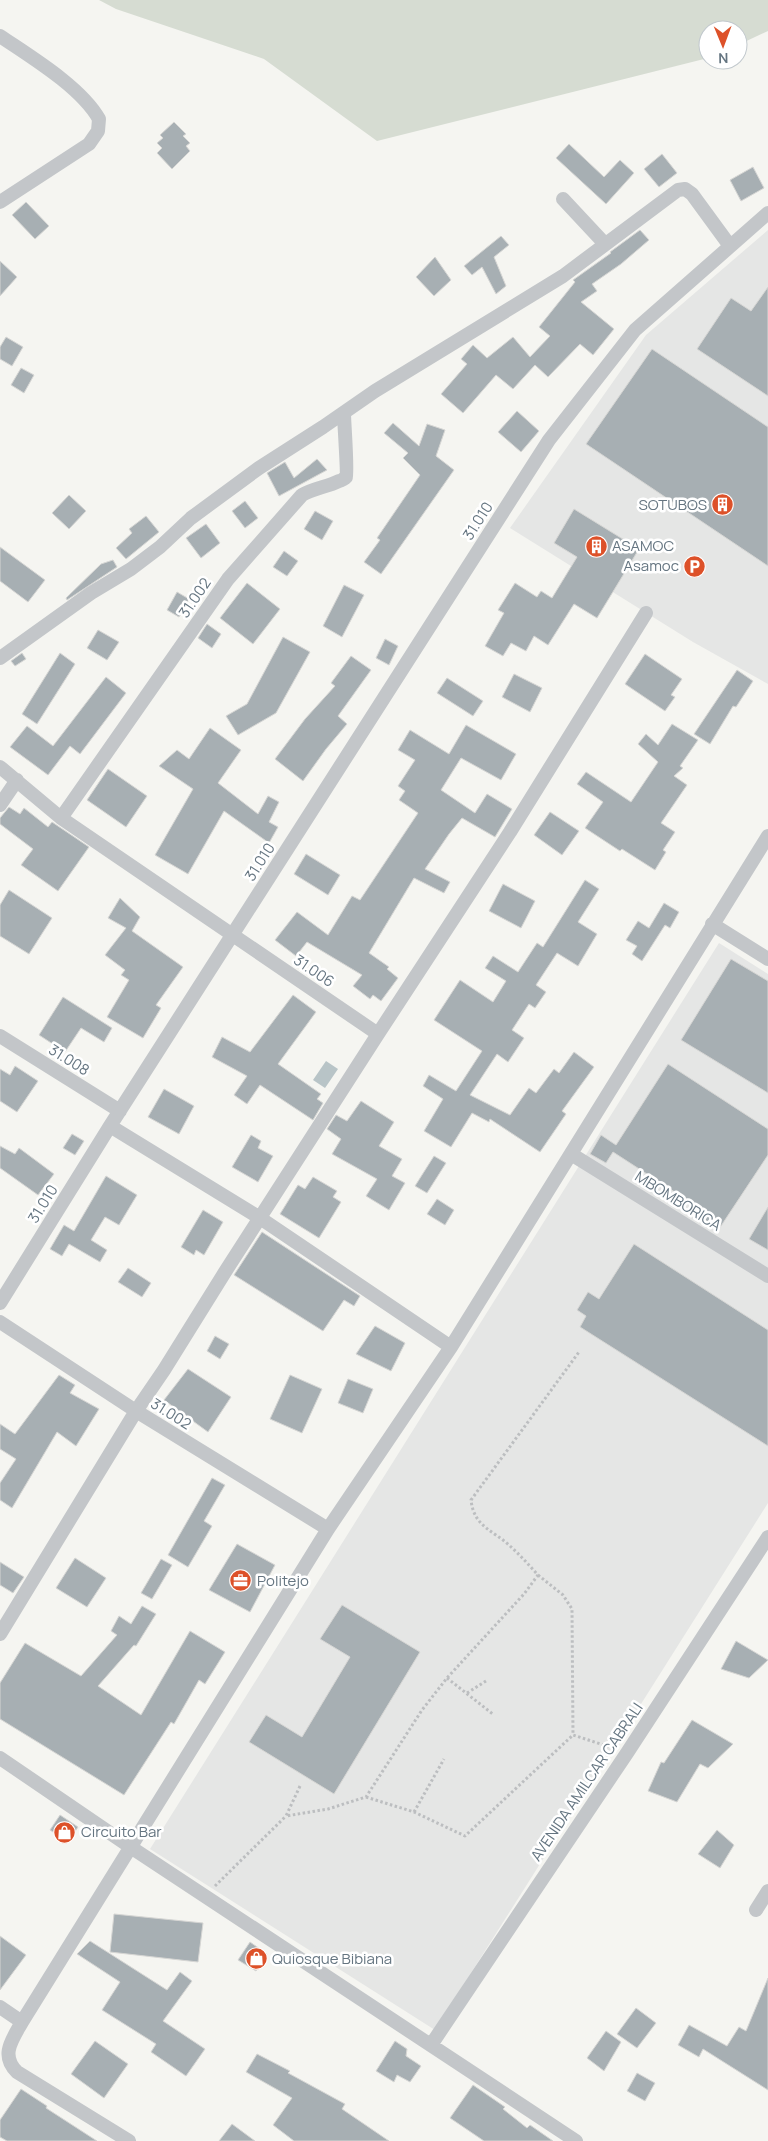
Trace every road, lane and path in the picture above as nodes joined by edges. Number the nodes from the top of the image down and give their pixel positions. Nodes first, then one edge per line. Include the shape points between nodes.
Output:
1 (0, 36) edge
2 (563, 199) dead end
3 (0, 202) edge
4 (768, 213) edge
5 (605, 244) junction
6 (730, 246) junction
7 (344, 413) junction
8 (646, 613) dead end
9 (0, 658) edge
10 (0, 767) edge
11 (17, 780) junction
12 (0, 806) edge
13 (61, 818) junction
14 (768, 836) edge
15 (712, 924) junction
16 (232, 935) junction
17 (768, 959) edge
18 (378, 1034) junction
19 (0, 1036) edge
20 (120, 1111) junction
21 (110, 1126) junction
22 (571, 1154) junction
23 (260, 1218) junction
24 (768, 1276) edge
25 (0, 1303) edge
26 (0, 1322) edge
27 (451, 1347) junction
28 (579, 1352) dead end
29 (136, 1411) junction
30 (328, 1529) junction
31 (768, 1537) edge
32 (538, 1575) junction
33 (0, 1634) edge
34 (447, 1678) junction
35 (486, 1681) dead end
36 (467, 1693) junction
37 (494, 1715) dead end
38 (574, 1735) junction
39 (627, 1753) junction
40 (0, 1758) edge
41 (444, 1759) dead end
42 (300, 1786) dead end
43 (366, 1797) junction
44 (414, 1812) junction
45 (286, 1816) junction
46 (132, 1848) junction
47 (768, 1892) edge
48 (205, 1895) junction
49 (756, 1910) dead end
50 (0, 2007) edge
51 (22, 2022) junction
52 (431, 2044) junction
53 (128, 2141) edge
54 (576, 2141) edge

1 - 3 street via 87,102 99,119 98,131 89,144
2 - 5 street
4 - 6 street, 31.010
5 - 6 street via 678,190 684,189 692,194
5 - 7 street via 563,276
6 - 16 street, 31.010 via 635,330 549,440
7 - 9 street via 259,468 191,518 131,569 91,593
7 - 13 street, 31.002 via 346,477 302,495 228,579
8 - 18 street via 510,832
10 - 11 street, 31.006
11 - 12 street
11 - 13 street, 31.006
13 - 16 street, 31.006
14 - 15 street
15 - 17 street
15 - 22 street
16 - 18 street, 31.006
16 - 20 street, 31.010
18 - 23 street
19 - 20 street, 31.008
20 - 21 street, 31.010
21 - 23 street
21 - 25 street, 31.010
22 - 24 street, MBOMBORICA
22 - 27 street
23 - 27 street
23 - 29 street
26 - 29 street, 31.002
27 - 30 street
28 - 32 path via 471,1500 472,1512 485,1527 510,1545
29 - 30 street, 31.002
29 - 33 street
30 - 46 street
31 - 39 street, AVENIDA AMILCAR CABRALI
32 - 34 path
32 - 38 path via 563,1595 572,1609
34 - 36 path
34 - 43 path via 422,1710
35 - 36 path
36 - 37 path
38 - 39 path
38 - 44 path via 465,1836
39 - 52 street, AVENIDA AMILCAR CABRALI
40 - 46 street
41 - 44 path
42 - 45 path
43 - 44 path
43 - 45 path via 328,1810
45 - 48 path
46 - 48 street
46 - 51 street
47 - 49 street
48 - 52 street
50 - 51 street
51 - 53 street via 7,2051 9,2065
52 - 54 street

